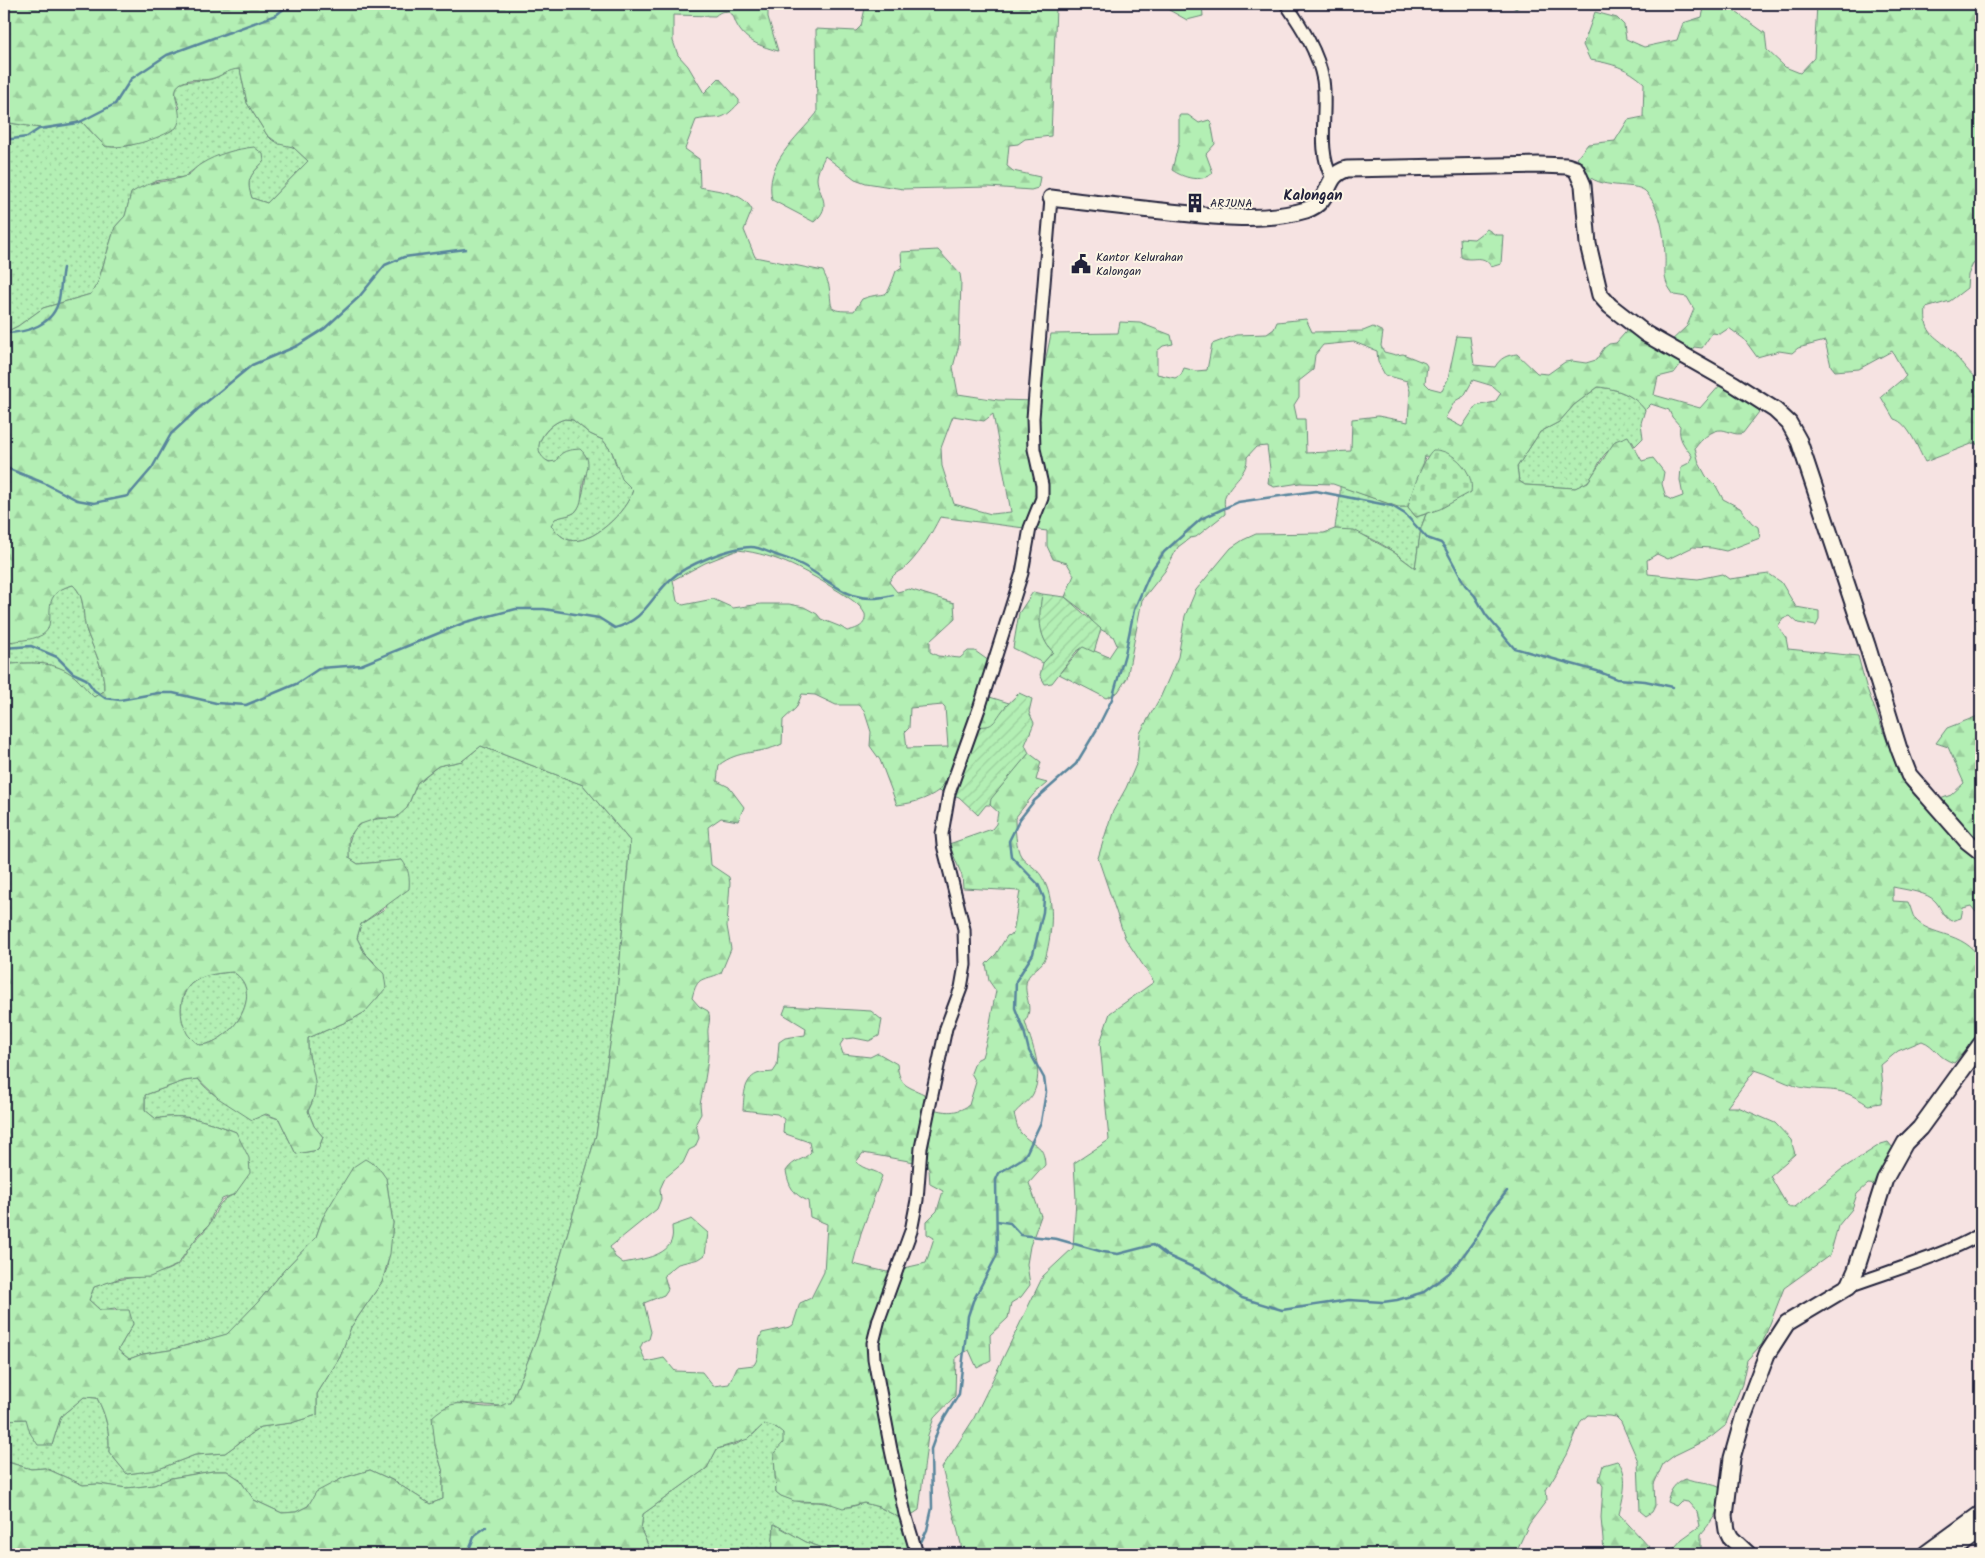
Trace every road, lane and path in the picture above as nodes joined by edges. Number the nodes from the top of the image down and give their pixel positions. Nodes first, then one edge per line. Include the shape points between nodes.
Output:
1 (1286, 4) edge
2 (1332, 178) junction
3 (1051, 198) joint
4 (1981, 852) edge
5 (1981, 1044) edge
6 (1981, 1234) edge
7 (1860, 1276) junction
8 (1981, 1514) edge
9 (1981, 1529) edge
10 (916, 1554) edge
11 (1748, 1554) edge
12 (1926, 1554) edge
13 (1947, 1554) edge

1 - 2 street via 1312,45 1323,79 1324,156
2 - 3 main road via 1320,204 1295,213 1240,218
2 - 4 main road via 1347,169 1539,165 1576,169 1583,184 1588,244 1600,295 1646,334 1775,410 1793,430 1909,775 1967,841
3 - 10 street via 1033,418 1042,498 1030,528 1022,573 949,793 943,845 964,929 965,965 961,988 946,1028 921,1148 918,1200 873,1343 879,1388
5 - 7 main road via 1920,1128 1905,1143 1885,1179
6 - 7 street via 1938,1255
7 - 11 main road via 1787,1324 1766,1354 1732,1458 1725,1516 1730,1538
8 - 12 highway
9 - 13 highway

